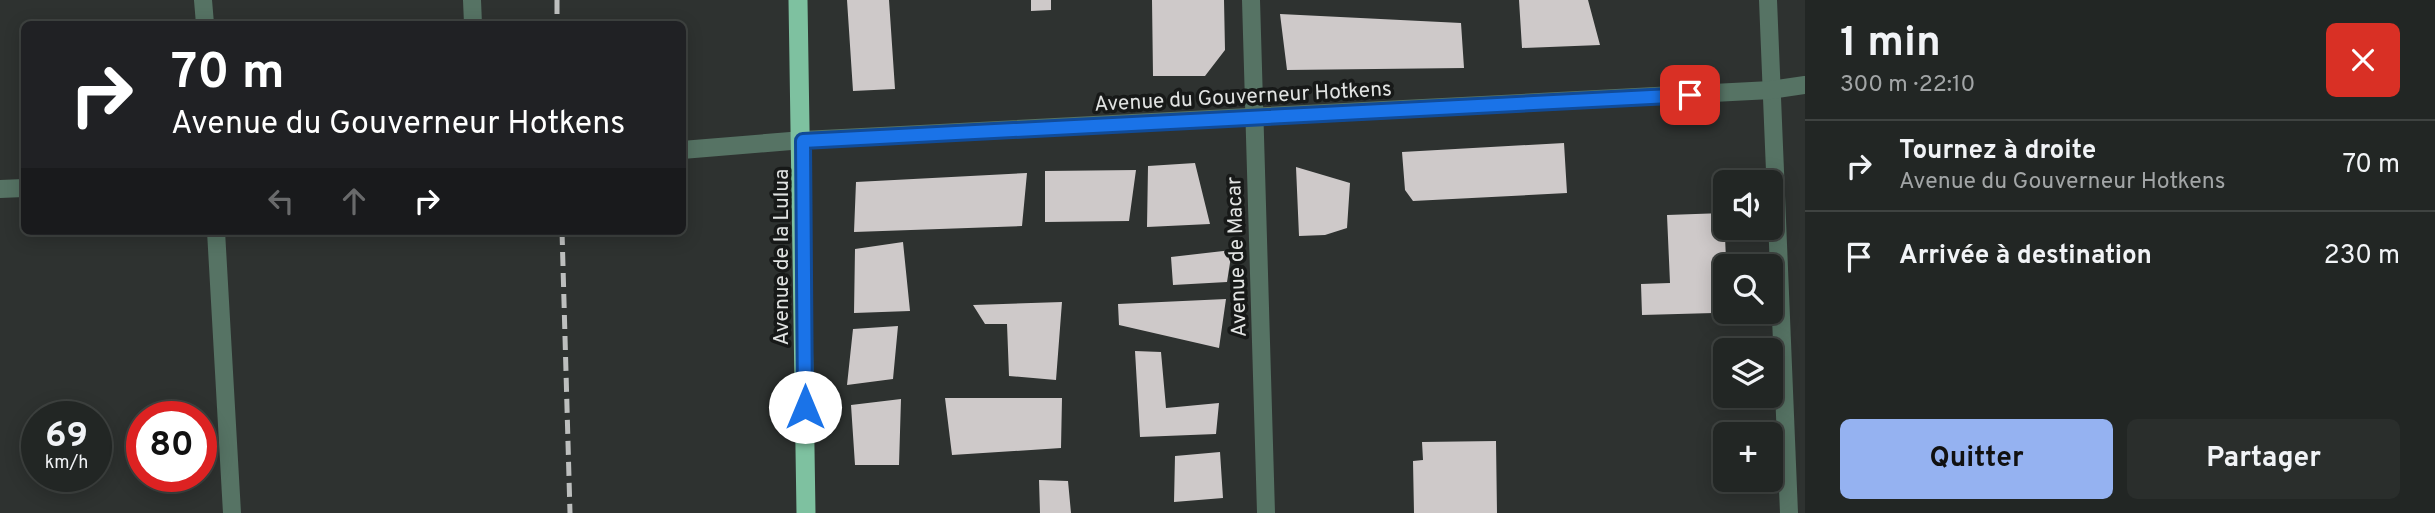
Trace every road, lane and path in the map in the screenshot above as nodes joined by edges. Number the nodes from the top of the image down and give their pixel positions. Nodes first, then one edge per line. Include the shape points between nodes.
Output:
1 (203, 0) edge
2 (472, 0) edge
3 (798, 0) edge
4 (1251, 0) edge
5 (1768, 0) edge
6 (205, 21) edge
7 (473, 21) edge
8 (1805, 85) edge
9 (1772, 90) junction
10 (1254, 118) junction
11 (803, 141) junction
12 (686, 150) edge
13 (21, 188) edge
14 (0, 189) edge
15 (216, 235) edge
16 (232, 513) edge
17 (806, 513) edge
18 (1266, 513) edge
19 (1789, 513) edge

1 - 6 street
2 - 7 street
3 - 11 highway, Avenue de la Lulua
4 - 10 street, Avenue de Macar
5 - 9 street
8 - 9 street, Avenue du Gouverneur Hotkens
9 - 10 street, Avenue du Gouverneur Hotkens
9 - 19 street
10 - 11 street, Avenue du Gouverneur Hotkens
10 - 18 street, Avenue de Macar
11 - 12 street, Avenue du Gouverneur Hotkens
11 - 17 highway, Avenue de la Lulua
13 - 14 street
15 - 16 street

